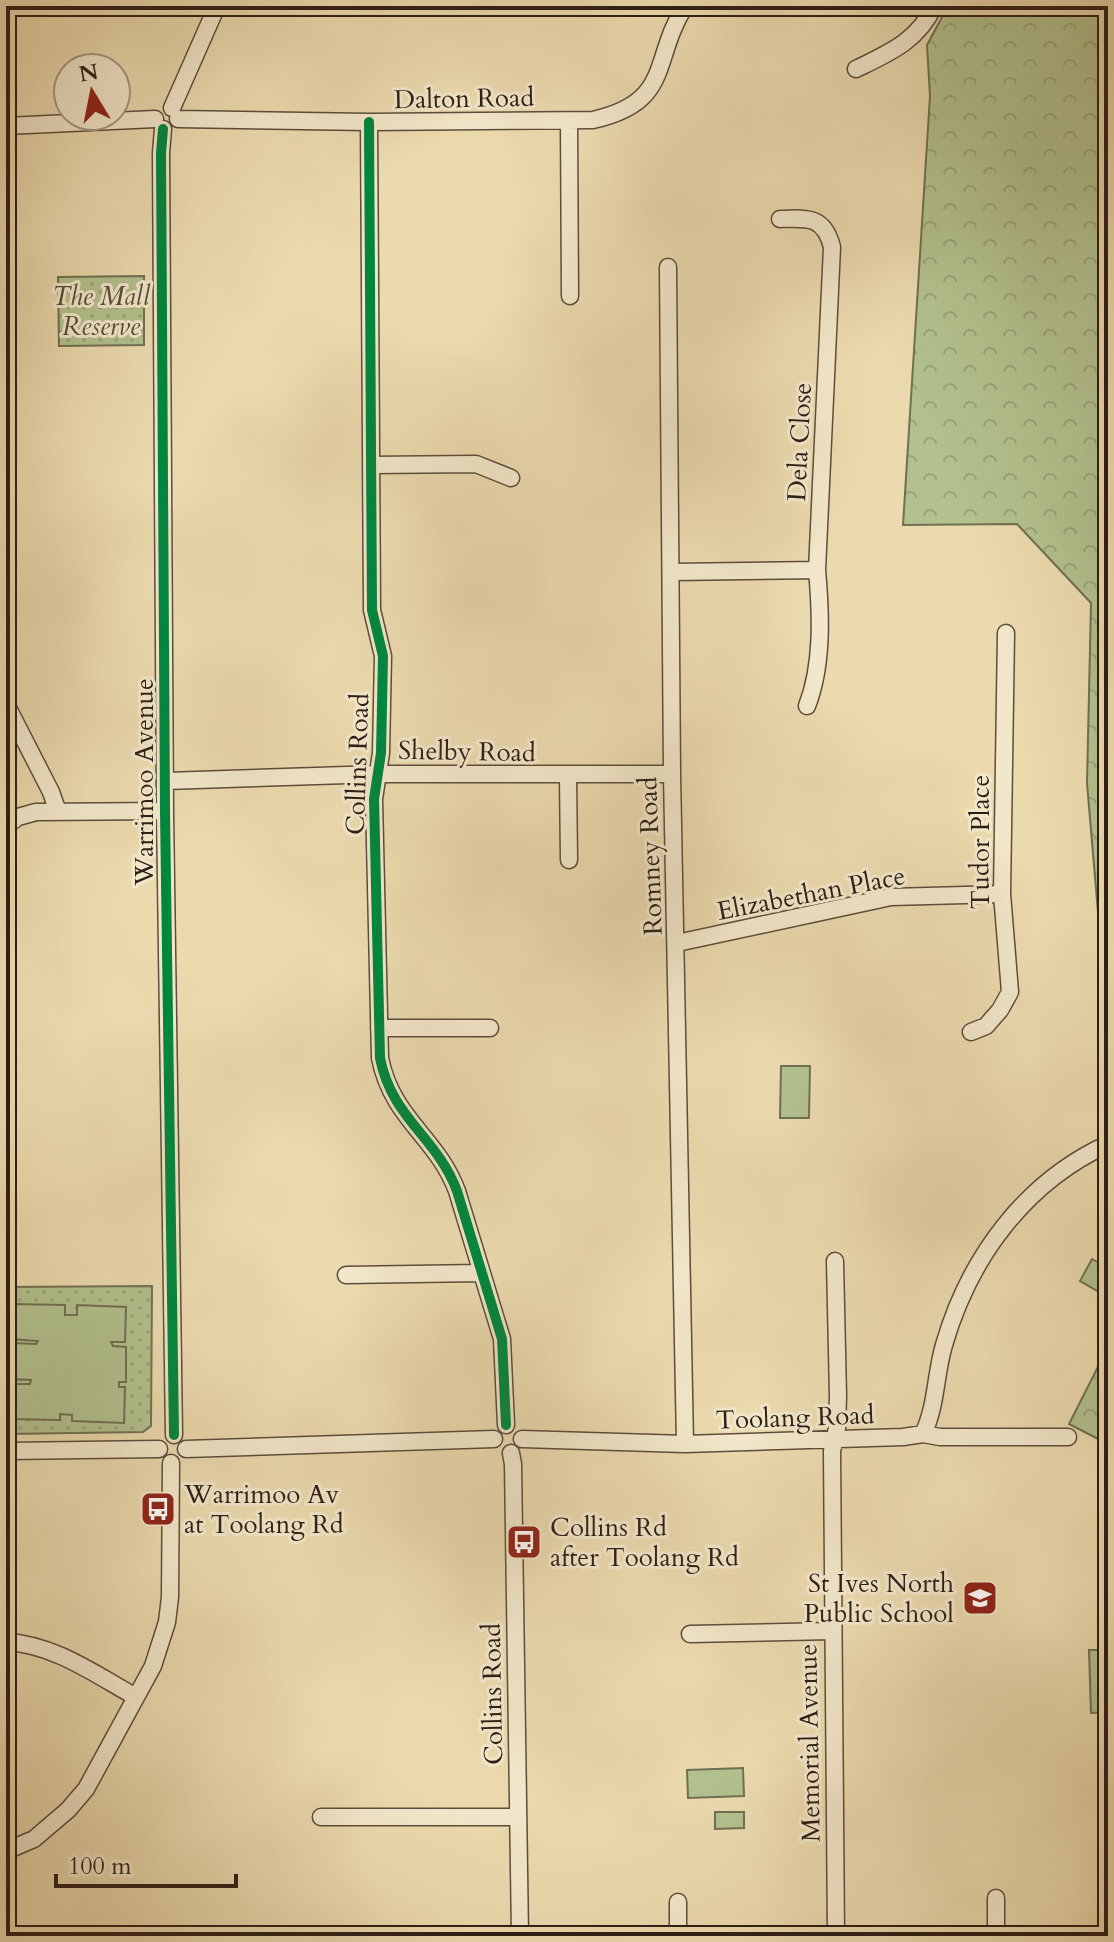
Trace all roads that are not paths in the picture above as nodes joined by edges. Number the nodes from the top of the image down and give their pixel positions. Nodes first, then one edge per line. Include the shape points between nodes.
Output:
1 (217, 6) edge
2 (685, 6) edge
3 (934, 6) edge
4 (856, 69) dead end
5 (175, 113) junction
6 (569, 121) junction
7 (369, 122) junction
8 (159, 124) junction
9 (6, 126) edge
10 (780, 219) dead end
11 (668, 267) dead end
12 (570, 296) dead end
13 (371, 465) junction
14 (511, 478) dead end
15 (817, 570) junction
16 (672, 572) junction
17 (1006, 633) dead end
18 (6, 704) edge
19 (807, 706) dead end
20 (378, 774) junction
21 (672, 774) junction
22 (568, 776) junction
23 (166, 781) junction
24 (165, 811) junction
25 (58, 812) junction
26 (6, 826) edge
27 (569, 860) dead end
28 (1002, 894) junction
29 (677, 943) junction
30 (379, 1028) junction
31 (490, 1028) dead end
32 (971, 1032) dead end
33 (1108, 1144) edge
34 (835, 1261) dead end
35 (480, 1273) junction
36 (346, 1275) dead end
37 (506, 1425) junction
38 (923, 1434) junction
39 (174, 1435) junction
40 (1068, 1437) dead end
41 (494, 1439) junction
42 (522, 1439) junction
43 (835, 1440) junction
44 (685, 1444) junction
45 (159, 1449) junction
46 (186, 1449) junction
47 (6, 1451) edge
48 (511, 1453) junction
49 (171, 1463) junction
50 (832, 1631) junction
51 (690, 1634) dead end
52 (6, 1642) edge
53 (136, 1697) junction
54 (321, 1817) dead end
55 (517, 1817) junction
56 (6, 1851) edge
57 (996, 1898) dead end
58 (678, 1902) dead end
59 (520, 1936) edge
60 (678, 1936) edge
61 (836, 1936) edge
62 (996, 1936) edge

1 - 5 street
2 - 6 street, Dalton Road via 662,67 640,100 614,115
3 - 4 street via 910,41
5 - 7 street, Dalton Road
5 - 8 street via 161,108
6 - 7 street, Dalton Road
6 - 12 street
7 - 13 street, Collins Road
8 - 9 street
8 - 23 street, Warrimoo Avenue
10 - 15 street, Dela Close via 808,218 822,225 832,247
11 - 16 street, Romney Road
13 - 14 street via 476,464
13 - 20 street, Collins Road via 372,610 383,656
15 - 16 street
15 - 19 street, Dela Close via 816,684
16 - 21 street, Romney Road
17 - 28 street, Tudor Place
18 - 25 street
20 - 22 street, Shelby Road
20 - 23 street, Shelby Road
20 - 30 street, Collins Road via 374,799
21 - 22 street, Shelby Road
21 - 29 street, Romney Road
22 - 27 street
23 - 24 street, Warrimoo Avenue
24 - 25 street
24 - 39 street, Warrimoo Avenue
25 - 26 street via 36,812
28 - 29 street, Elizabethan Place via 891,897
28 - 32 street, Tudor Place via 1010,992 986,1026
29 - 44 street, Romney Road
30 - 31 street
30 - 35 street, Collins Road via 388,1087 450,1173
33 - 38 street via 1037,1189 989,1246 953,1314
34 - 43 street, Memorial Avenue
35 - 36 street
35 - 37 street, Collins Road via 502,1339
37 - 41 street
37 - 42 street via 517,1429
38 - 40 street, Toolang Road
38 - 43 street, Toolang Road
39 - 45 street via 162,1439
39 - 46 street
41 - 46 street
41 - 48 street via 499,1450
42 - 44 street, Toolang Road
42 - 48 street
43 - 44 street, Toolang Road
43 - 50 street, Memorial Avenue
45 - 47 street
45 - 49 street
46 - 49 street via 183,1458
48 - 55 street, Collins Road
49 - 53 street via 167,1622
50 - 51 street
50 - 61 street, Memorial Avenue
52 - 53 street via 54,1652
53 - 56 street via 86,1789 34,1839
54 - 55 street
55 - 59 street, Collins Road
57 - 62 street
58 - 60 street

